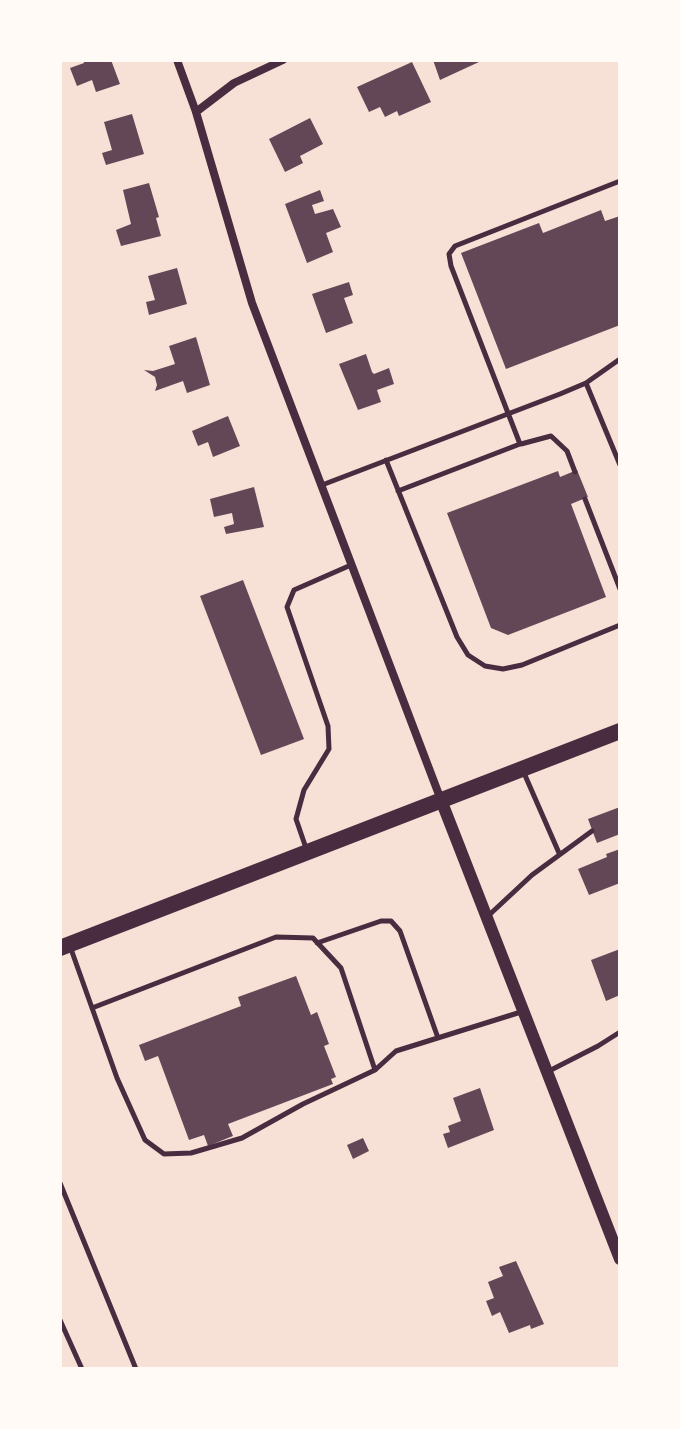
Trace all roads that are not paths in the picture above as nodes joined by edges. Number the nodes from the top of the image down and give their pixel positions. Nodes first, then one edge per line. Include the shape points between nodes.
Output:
1 (177, 60) edge
2 (283, 60) edge
3 (196, 112) junction
4 (620, 181) edge
5 (620, 359) edge
6 (586, 383) junction
7 (509, 413) junction
8 (520, 444) junction
9 (386, 460) junction
10 (620, 465) edge
11 (575, 472) dead end
12 (321, 485) junction
13 (398, 491) junction
14 (585, 499) dead end
15 (351, 565) junction
16 (620, 589) edge
17 (620, 625) edge
18 (620, 731) edge
19 (522, 769) junction
20 (441, 800) junction
21 (592, 831) dead end
22 (308, 852) junction
23 (559, 853) junction
24 (486, 918) junction
25 (317, 943) junction
26 (64, 946) edge
27 (92, 1008) junction
28 (523, 1011) junction
29 (620, 1032) edge
30 (438, 1038) junction
31 (375, 1070) junction
32 (546, 1072) junction
33 (60, 1183) edge
34 (620, 1259) edge
35 (60, 1320) edge
36 (82, 1369) edge
37 (136, 1369) edge

1 - 3 street
2 - 3 street via 234,83
3 - 12 street via 252,303
4 - 7 lane via 455,246 449,254
5 - 6 lane
6 - 7 lane
6 - 10 lane
7 - 8 lane
7 - 9 lane
8 - 11 lane via 551,436 567,451
8 - 13 lane
9 - 12 lane
9 - 13 lane
12 - 15 street
13 - 17 lane via 457,637 468,655 485,666 522,665
14 - 16 lane
15 - 20 street
15 - 22 lane via 294,590 287,607 328,726 329,749 304,790 296,819
18 - 19 main road
19 - 20 main road
19 - 23 lane
20 - 22 main road
20 - 24 street
21 - 23 lane
22 - 26 main road
23 - 24 lane
24 - 28 street
25 - 27 lane via 313,938 276,937
25 - 30 lane via 391,921 400,931
25 - 31 lane via 341,968
26 - 27 lane
27 - 31 lane via 145,1140 164,1154 191,1153 242,1138
28 - 30 lane
28 - 32 street
29 - 32 lane
30 - 31 lane via 396,1051
32 - 34 street
33 - 37 lane
35 - 36 lane

